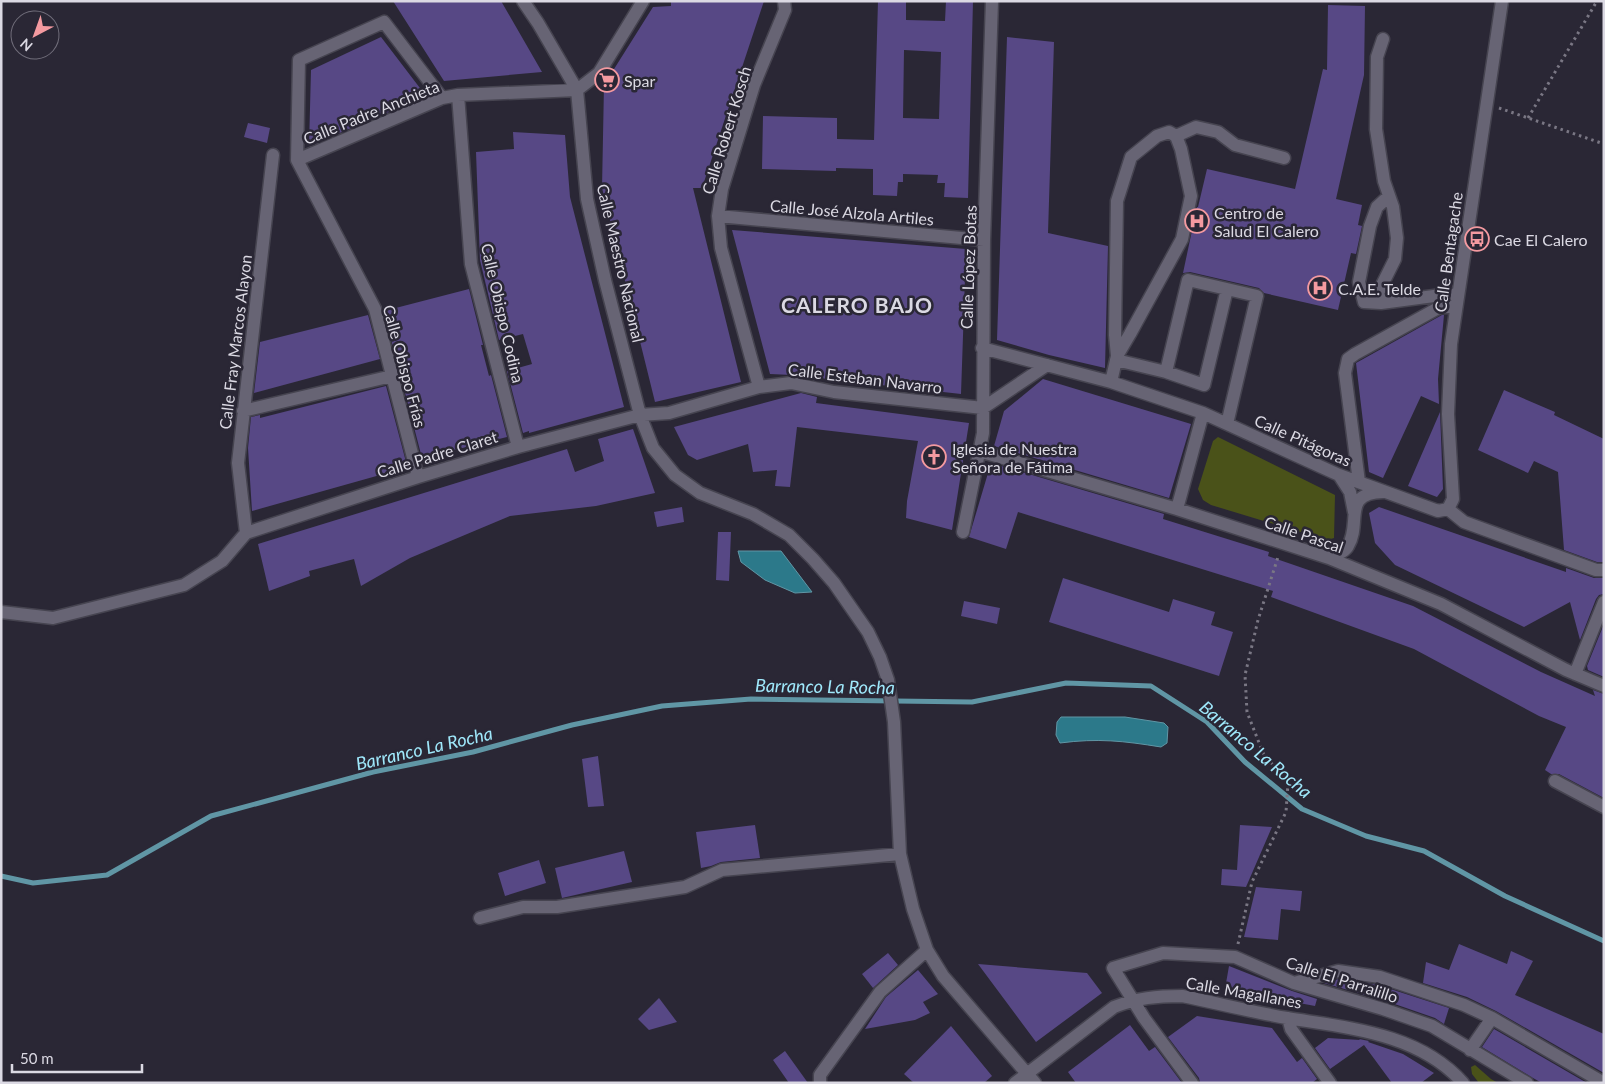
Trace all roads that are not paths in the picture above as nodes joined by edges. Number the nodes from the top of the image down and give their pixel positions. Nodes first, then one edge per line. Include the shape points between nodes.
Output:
1 (523, 1) edge
2 (643, 1) edge
3 (784, 1) edge
4 (992, 1) edge
5 (1502, 1) edge
6 (1383, 39) dead end
7 (577, 90) junction
8 (458, 95) junction
9 (442, 98) junction
10 (1176, 136) junction
11 (273, 155) dead end
12 (1284, 158) dead end
13 (297, 160) junction
14 (1389, 196) junction
15 (718, 216) junction
16 (984, 240) junction
17 (1227, 289) junction
18 (1457, 302) junction
19 (1381, 303) junction
20 (982, 348) junction
21 (1116, 358) junction
22 (1047, 365) junction
23 (1166, 372) junction
24 (392, 376) junction
25 (1111, 382) junction
26 (759, 386) junction
27 (983, 408) junction
28 (243, 411) junction
29 (1203, 413) junction
30 (640, 415) junction
31 (1227, 424) junction
32 (518, 447) junction
33 (979, 451) junction
34 (1339, 474) junction
35 (418, 477) junction
36 (1359, 482) junction
37 (1385, 492) junction
38 (1177, 509) junction
39 (1448, 509) junction
40 (1354, 512) junction
41 (963, 532) dead end
42 (246, 533) junction
43 (1329, 558) junction
44 (1604, 570) edge
45 (1604, 602) edge
46 (1, 612) edge
47 (1575, 674) junction
48 (1604, 686) edge
49 (1555, 781) dead end
50 (1604, 807) edge
51 (900, 854) junction
52 (480, 918) dead end
53 (927, 950) junction
54 (1294, 983) junction
55 (1132, 1000) junction
56 (1288, 1018) junction
57 (1492, 1018) junction
58 (1470, 1050) junction
59 (1031, 1078) edge
60 (820, 1083) edge
61 (1015, 1083) edge
62 (1192, 1083) edge
63 (1330, 1083) edge
64 (1464, 1083) edge
65 (1527, 1083) edge
66 (1604, 1083) edge

1 - 7 street, Calle Maestro Nacional
2 - 7 street via 599,73
3 - 15 street, Calle Robert Kosch via 785,10 754,84 722,189
4 - 16 street, Calle López Botas
5 - 18 street, Calle Bentagache
6 - 14 street via 1377,57 1376,129
7 - 8 street, Calle Padre Anchieta
7 - 30 street, Calle Maestro Nacional via 587,199
8 - 9 street, Calle Padre Anchieta
8 - 32 street, Calle Obispo Codina via 471,264
9 - 13 street, Calle Padre Anchieta
9 - 13 street via 384,22 299,60
10 - 12 street via 1196,127 1218,132 1235,145
10 - 21 street via 1182,148 1191,196 1182,239
10 - 21 street via 1169,132 1157,136 1131,157 1117,201
11 - 28 street, Calle Fray Marcos Alayon
13 - 24 street, Calle Obispo Frías via 375,309
14 - 19 street via 1396,238 1395,259 1378,293
14 - 19 street via 1377,207 1372,220 1359,282 1364,302
15 - 16 street, Calle José Alzola Artiles
15 - 26 street, Calle Robert Kosch via 721,248
16 - 20 street, Calle López Botas
17 - 23 street via 1188,280
17 - 23 street via 1204,385
17 - 31 street via 1257,296
18 - 19 street via 1449,294
18 - 36 street via 1440,307 1348,359 1345,373
18 - 39 street, Calle Bentagache via 1451,344 1448,414 1453,499
20 - 22 street, Calle Pitágoras
20 - 27 street, Calle López Botas
21 - 23 street
21 - 25 street
22 - 25 street, Calle Pitágoras
22 - 27 street
24 - 28 street
24 - 35 street, Calle Obispo Frías
25 - 29 street, Calle Pitágoras
26 - 27 street, Calle Esteban Navarro via 791,383 834,392
26 - 30 street, Calle Esteban Navarro via 670,413
27 - 33 street, Calle López Botas
28 - 42 street, Calle Fray Marcos Alayon via 238,463
29 - 31 street, Calle Pitágoras
29 - 38 street
30 - 32 street, Calle Padre Claret
30 - 51 street, Calle Maestro Nacional via 653,448 675,474 700,493 754,514 789,535 834,584 868,632 888,680 894,722
31 - 34 street, Calle Pitágoras
32 - 35 street, Calle Padre Claret
33 - 38 street, Calle Pascal
33 - 41 street, Calle López Botas
34 - 36 street, Calle Pitágoras
34 - 40 street via 1350,492
35 - 42 street, Calle Padre Claret
36 - 37 street, Calle Pitágoras
37 - 39 street, Calle Pitágoras via 1438,511
37 - 40 street via 1361,497
38 - 43 street, Calle Pascal
39 - 44 street, Calle Pitágoras via 1464,522 1596,570
40 - 43 street via 1353,534 1348,548
42 - 46 street via 222,562 184,586 53,618
43 - 47 street, Calle Pascal via 1441,604
45 - 47 street
47 - 48 street, Calle Pascal
49 - 50 street
51 - 52 street via 722,870 686,886 557,907 522,907
51 - 53 street, Calle Maestro Nacional
53 - 59 street, Calle Maestro Nacional via 943,976
53 - 60 street via 880,992 820,1074
54 - 55 street, Calle El Parralillo via 1235,957 1163,954 1112,968
54 - 57 street via 1338,970 1380,977 1464,1005
54 - 58 street, Calle El Parralillo via 1432,1026
55 - 56 street, Calle Magallanes via 1182,996
55 - 59 street, Calle Magallanes via 1114,1007
55 - 62 street
56 - 63 street via 1291,1029
56 - 64 street, Calle Magallanes via 1372,1033 1406,1043 1437,1061
57 - 58 street
57 - 66 street
58 - 65 street, Calle El Parralillo
59 - 61 street, Calle Magallanes

